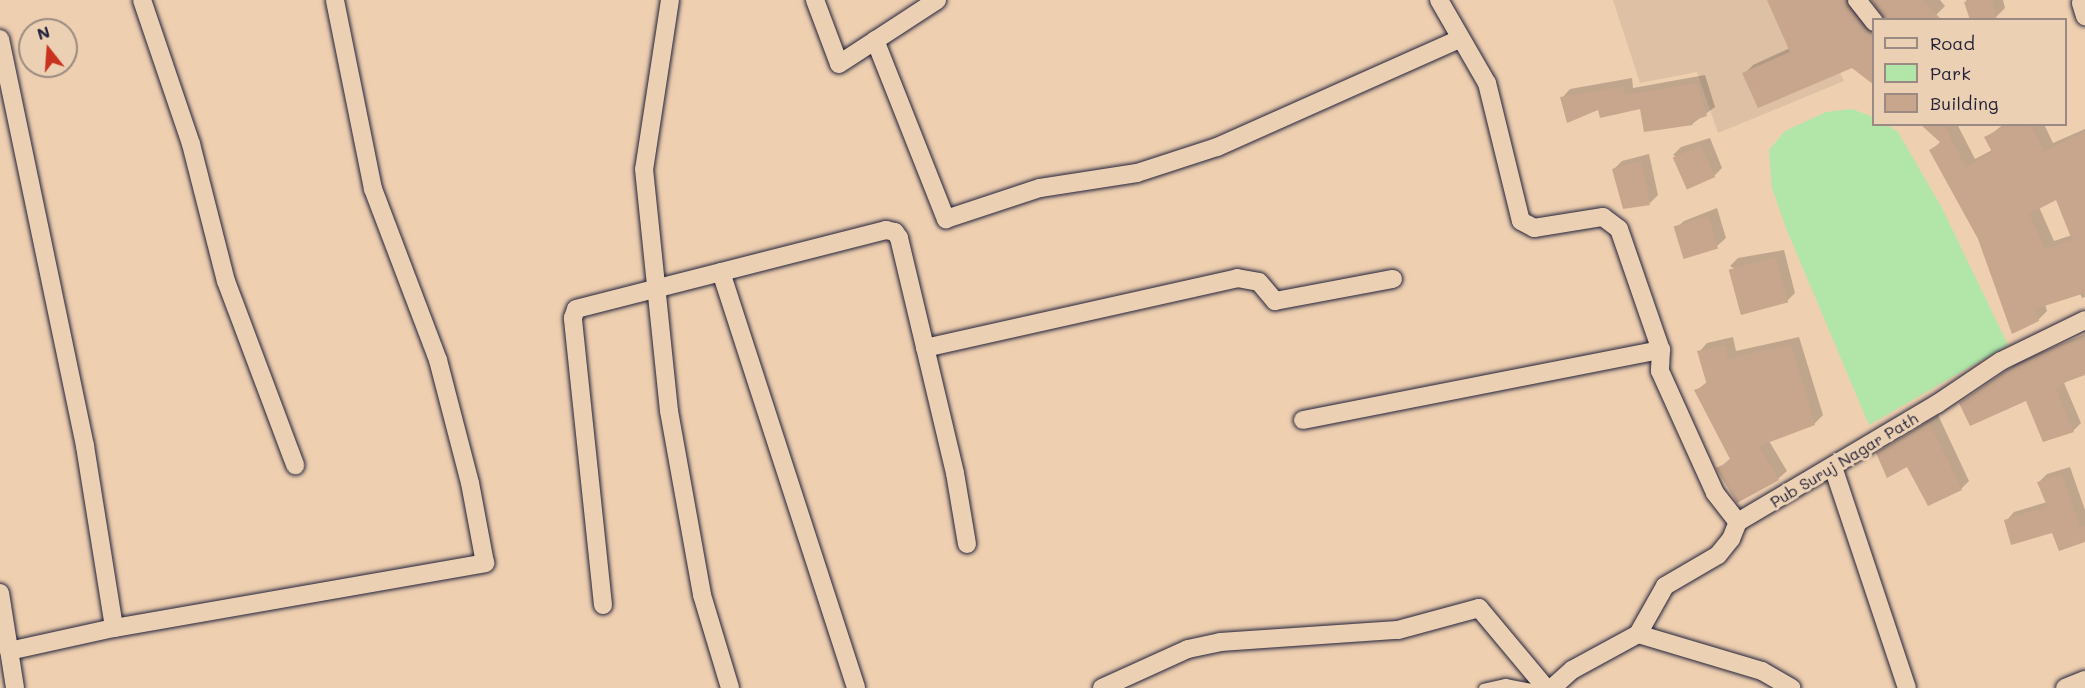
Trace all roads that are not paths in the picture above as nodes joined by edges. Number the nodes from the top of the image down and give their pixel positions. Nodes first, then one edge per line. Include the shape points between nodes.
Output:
1 (142, 0) edge
2 (335, 0) edge
3 (670, 0) edge
4 (815, 0) edge
5 (937, 0) edge
6 (1439, 0) edge
7 (1857, 0) edge
8 (2084, 0) edge
9 (2085, 16) edge
10 (1872, 19) edge
11 (0, 39) edge
12 (1460, 39) junction
13 (875, 40) junction
14 (721, 272) junction
15 (1393, 279) dead end
16 (655, 286) junction
17 (2085, 320) edge
18 (925, 348) junction
19 (1661, 350) junction
20 (1303, 420) dead end
21 (295, 465) dead end
22 (1833, 467) junction
23 (1738, 522) junction
24 (968, 544) dead end
25 (0, 593) edge
26 (603, 605) dead end
27 (114, 628) junction
28 (1638, 634) junction
29 (9, 651) junction
30 (2085, 681) edge
31 (15, 688) edge
32 (730, 688) edge
33 (856, 688) edge
34 (1102, 688) edge
35 (1483, 688) edge
36 (1530, 688) edge
37 (1546, 688) edge
38 (1552, 688) edge
39 (1791, 688) edge
40 (1906, 688) edge
41 (2065, 688) edge

1 - 21 street via 191,144 226,281
2 - 27 street via 373,189 438,360 470,483 485,563
3 - 16 street via 645,169
4 - 13 street via 839,64
5 - 13 street
6 - 12 street
7 - 10 street
8 - 9 street via 2081,3
11 - 27 street via 85,446
12 - 13 street via 1217,147 1137,173 1040,188 946,219
12 - 19 street via 1487,83 1521,221 1534,228 1603,217 1612,219 1619,229
14 - 16 street
14 - 18 street via 886,230 895,232
14 - 33 street
15 - 18 street via 1275,301 1259,282 1237,278
16 - 26 street via 582,305 573,318
16 - 32 street via 669,411 702,595
17 - 22 street, Pub Suruj Nagar Path via 2001,361
18 - 24 street
19 - 20 street
19 - 23 street via 1660,370 1681,421 1715,493
22 - 23 street, Pub Suruj Nagar Path
22 - 40 street
23 - 28 street via 1718,555 1665,586
25 - 29 street
27 - 29 street
28 - 38 street via 1572,669
28 - 39 street via 1762,671
29 - 31 street
30 - 41 street
34 - 37 street via 1188,649 1220,642 1398,630 1479,608
35 - 36 lane via 1505,684

